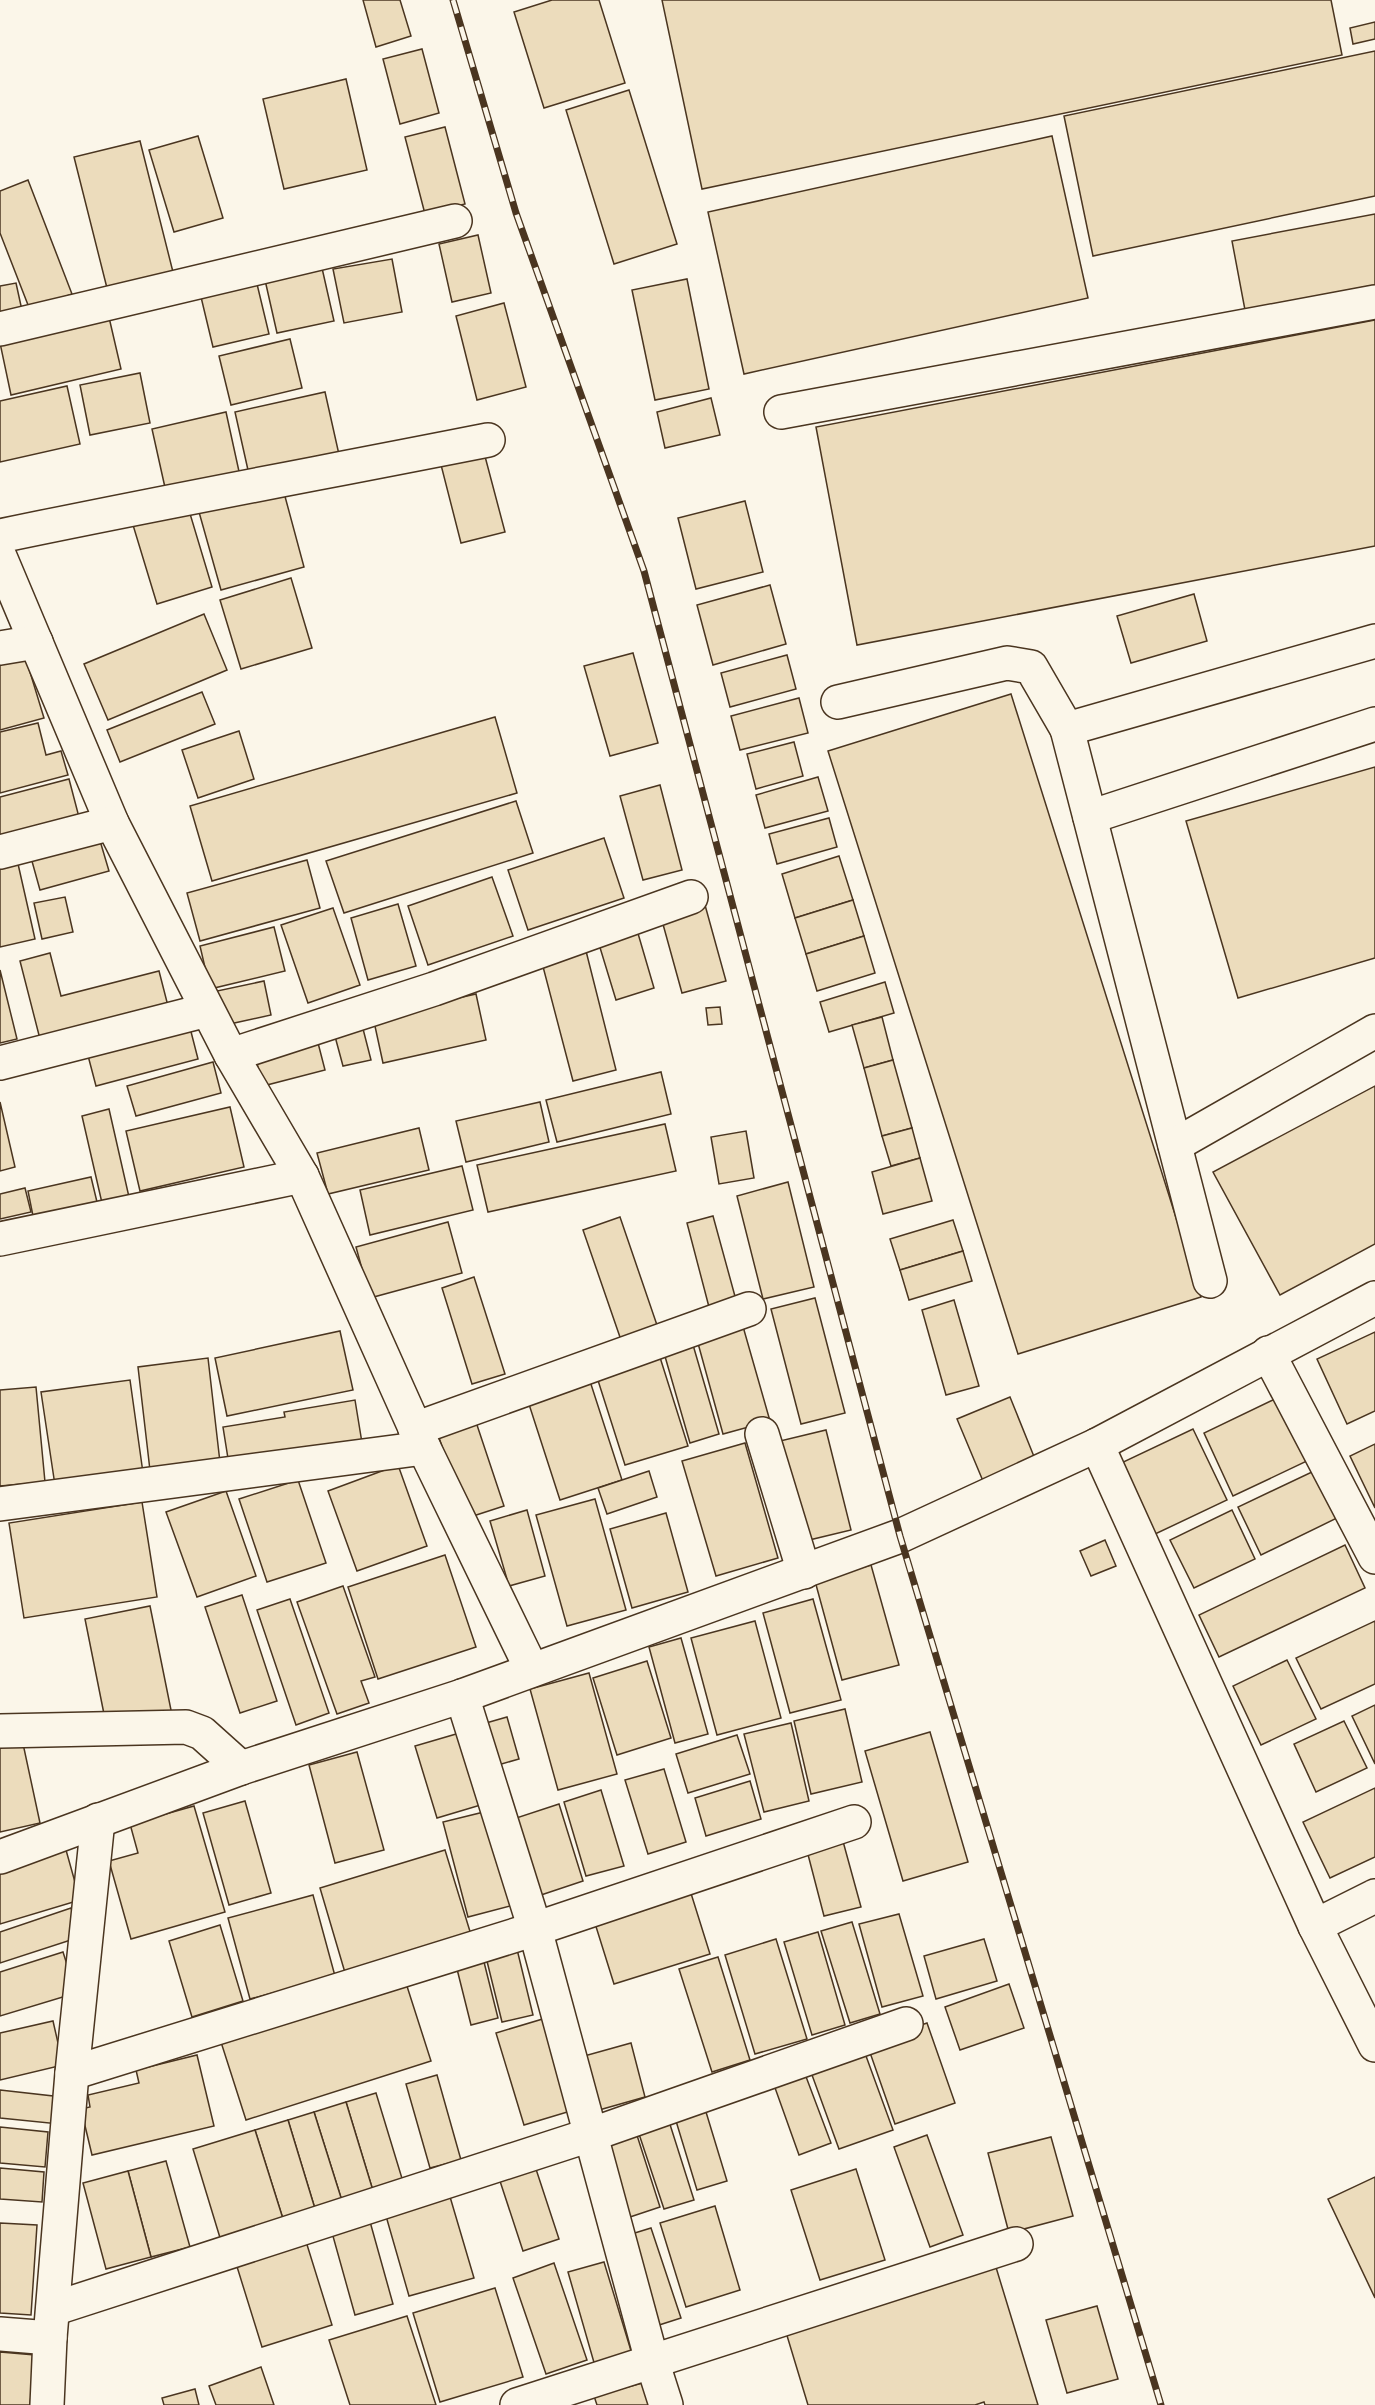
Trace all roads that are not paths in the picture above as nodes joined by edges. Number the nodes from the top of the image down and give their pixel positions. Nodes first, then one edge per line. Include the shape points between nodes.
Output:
1 (455, 221) dead end
2 (1375, 302) edge
3 (0, 328) edge
4 (781, 412) dead end
5 (488, 440) dead end
6 (0, 536) edge
7 (0, 557) edge
8 (1375, 641) edge
9 (36, 642) junction
10 (0, 648) edge
11 (838, 702) dead end
12 (1375, 724) edge
13 (1067, 729) junction
14 (1090, 817) junction
15 (112, 823) junction
16 (0, 852) edge
17 (691, 897) dead end
18 (207, 1010) junction
19 (1375, 1031) edge
20 (231, 1055) junction
21 (0, 1063) edge
22 (1175, 1144) junction
23 (302, 1176) junction
24 (0, 1239) edge
25 (1210, 1281) dead end
26 (1375, 1298) edge
27 (749, 1309) dead end
28 (1268, 1353) junction
29 (762, 1434) dead end
30 (420, 1438) junction
31 (1097, 1445) junction
32 (0, 1504) edge
33 (1375, 1557) edge
34 (804, 1572) junction
35 (532, 1670) junction
36 (462, 1696) junction
37 (0, 1731) edge
38 (241, 1768) junction
39 (98, 1820) junction
40 (854, 1822) dead end
41 (0, 1857) edge
42 (1375, 1896) edge
43 (1315, 1926) junction
44 (535, 1929) junction
45 (906, 2024) dead end
46 (1375, 2045) edge
47 (72, 2073) junction
48 (590, 2135) junction
49 (1016, 2244) dead end
50 (52, 2324) junction
51 (0, 2334) edge
52 (652, 2361) junction
53 (47, 2405) edge
54 (518, 2405) edge
55 (666, 2405) edge

1 - 3 street
2 - 4 street
5 - 6 street
7 - 9 street
8 - 13 street
9 - 10 street
9 - 15 street
11 - 13 street via 1007,663 1031,667
12 - 14 street
13 - 14 street
14 - 22 street
15 - 16 street
15 - 18 street
17 - 20 street via 434,989
18 - 20 street
18 - 21 street
19 - 22 street
20 - 23 street
22 - 25 street
23 - 24 street
23 - 30 street
26 - 28 street
27 - 30 street
28 - 31 street
28 - 33 street
29 - 34 street
30 - 32 street
30 - 35 street
31 - 34 street via 900,1536
31 - 43 street
34 - 35 street
35 - 36 street
36 - 38 street
36 - 44 street
37 - 38 street via 186,1727 202,1733
38 - 39 street
39 - 41 street
39 - 47 street
40 - 44 street
42 - 43 street
43 - 46 street
44 - 47 street
44 - 48 street
45 - 48 street
47 - 50 street
48 - 50 street
48 - 52 street
49 - 52 street
50 - 51 street
50 - 53 street
52 - 54 street
52 - 55 street

